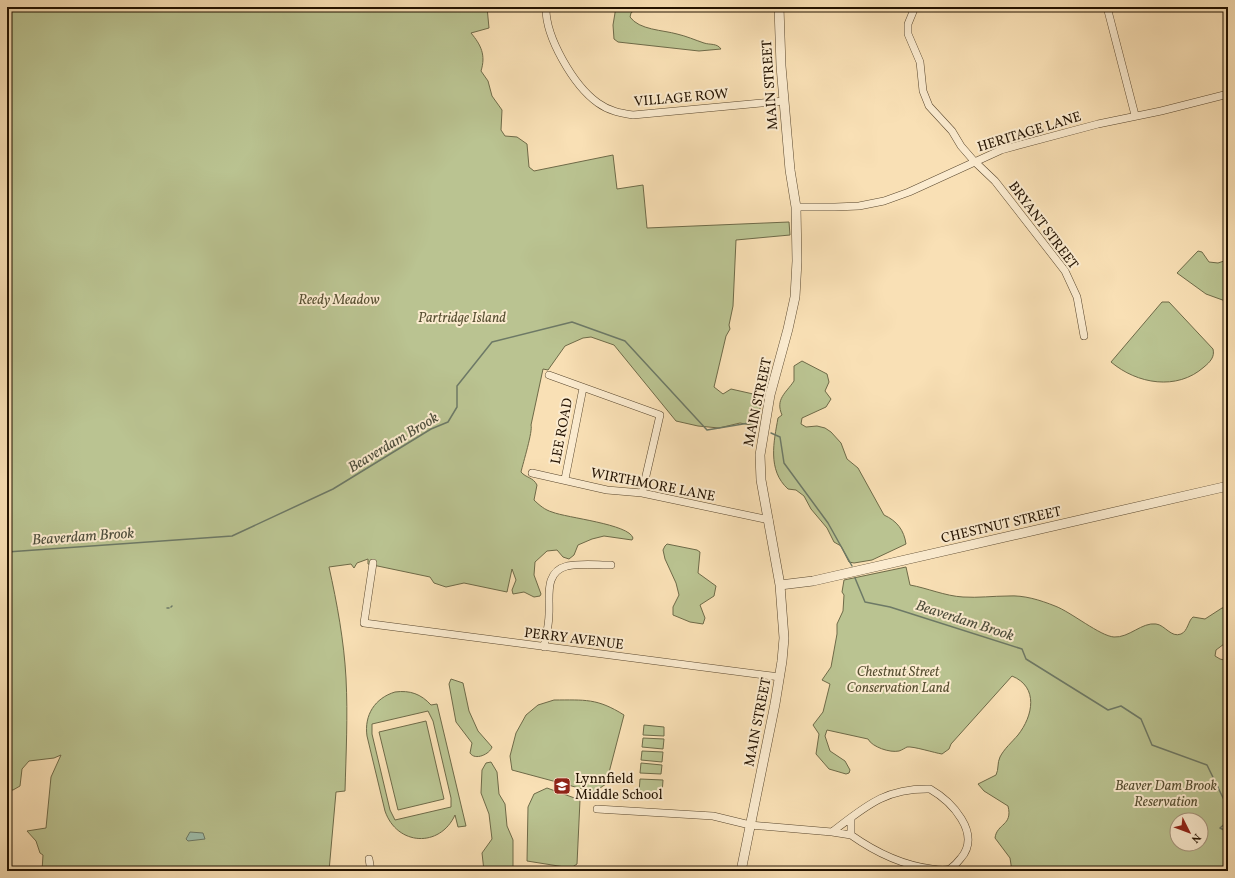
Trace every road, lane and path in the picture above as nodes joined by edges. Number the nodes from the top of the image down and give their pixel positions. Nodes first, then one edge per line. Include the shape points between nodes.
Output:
1 (546, 7) edge
2 (779, 7) edge
3 (915, 7) edge
4 (1107, 7) edge
5 (1228, 94) edge
6 (784, 101) junction
7 (1135, 115) junction
8 (974, 161) junction
9 (796, 206) junction
10 (1084, 336) dead end
11 (549, 375) dead end
12 (583, 388) junction
13 (532, 473) dead end
14 (565, 479) junction
15 (1228, 486) edge
16 (642, 493) junction
17 (769, 520) junction
18 (373, 563) dead end
19 (611, 565) dead end
20 (780, 585) junction
21 (544, 647) junction
22 (780, 677) junction
23 (597, 809) dead end
24 (851, 819) junction
25 (750, 825) junction
26 (832, 832) junction
27 (851, 835) junction
28 (369, 859) dead end
29 (371, 871) edge
30 (741, 871) edge

1 - 6 street, VILLAGE ROW via 549,28 558,51 571,72 583,89 598,103 612,111 641,115
2 - 6 street, MAIN STREET
3 - 8 street, BRYANT STREET via 908,24 908,34 920,62 923,91 929,106 952,130
4 - 7 street
5 - 7 street, HERITAGE LANE
6 - 9 street, MAIN STREET
7 - 8 street, HERITAGE LANE via 1001,150
8 - 9 street, HERITAGE LANE via 884,201 859,206
8 - 10 street, BRYANT STREET via 995,181 1065,271 1077,297
9 - 17 street, MAIN STREET via 798,261 795,297 770,395 760,456 761,480
11 - 12 street
12 - 14 street, LEE ROAD
12 - 16 street via 660,414
13 - 14 street, WIRTHMORE LANE
14 - 16 street, WIRTHMORE LANE via 607,490
15 - 20 street, CHESTNUT STREET via 813,581
16 - 17 street, WIRTHMORE LANE
17 - 20 street, MAIN STREET
18 - 21 street, PERRY AVENUE via 364,623
19 - 21 street via 573,565 554,575 548,588 549,613
20 - 22 street, MAIN STREET via 784,638
21 - 22 street, PERRY AVENUE
22 - 25 street, MAIN STREET
23 - 25 street via 713,816
24 - 26 street
24 - 27 street
24 - 27 street via 877,799 894,792 930,789 954,808 964,823 968,842 965,854 957,864 942,870 919,868 893,860
25 - 26 street
25 - 30 street, MAIN STREET
26 - 27 street
28 - 29 street

